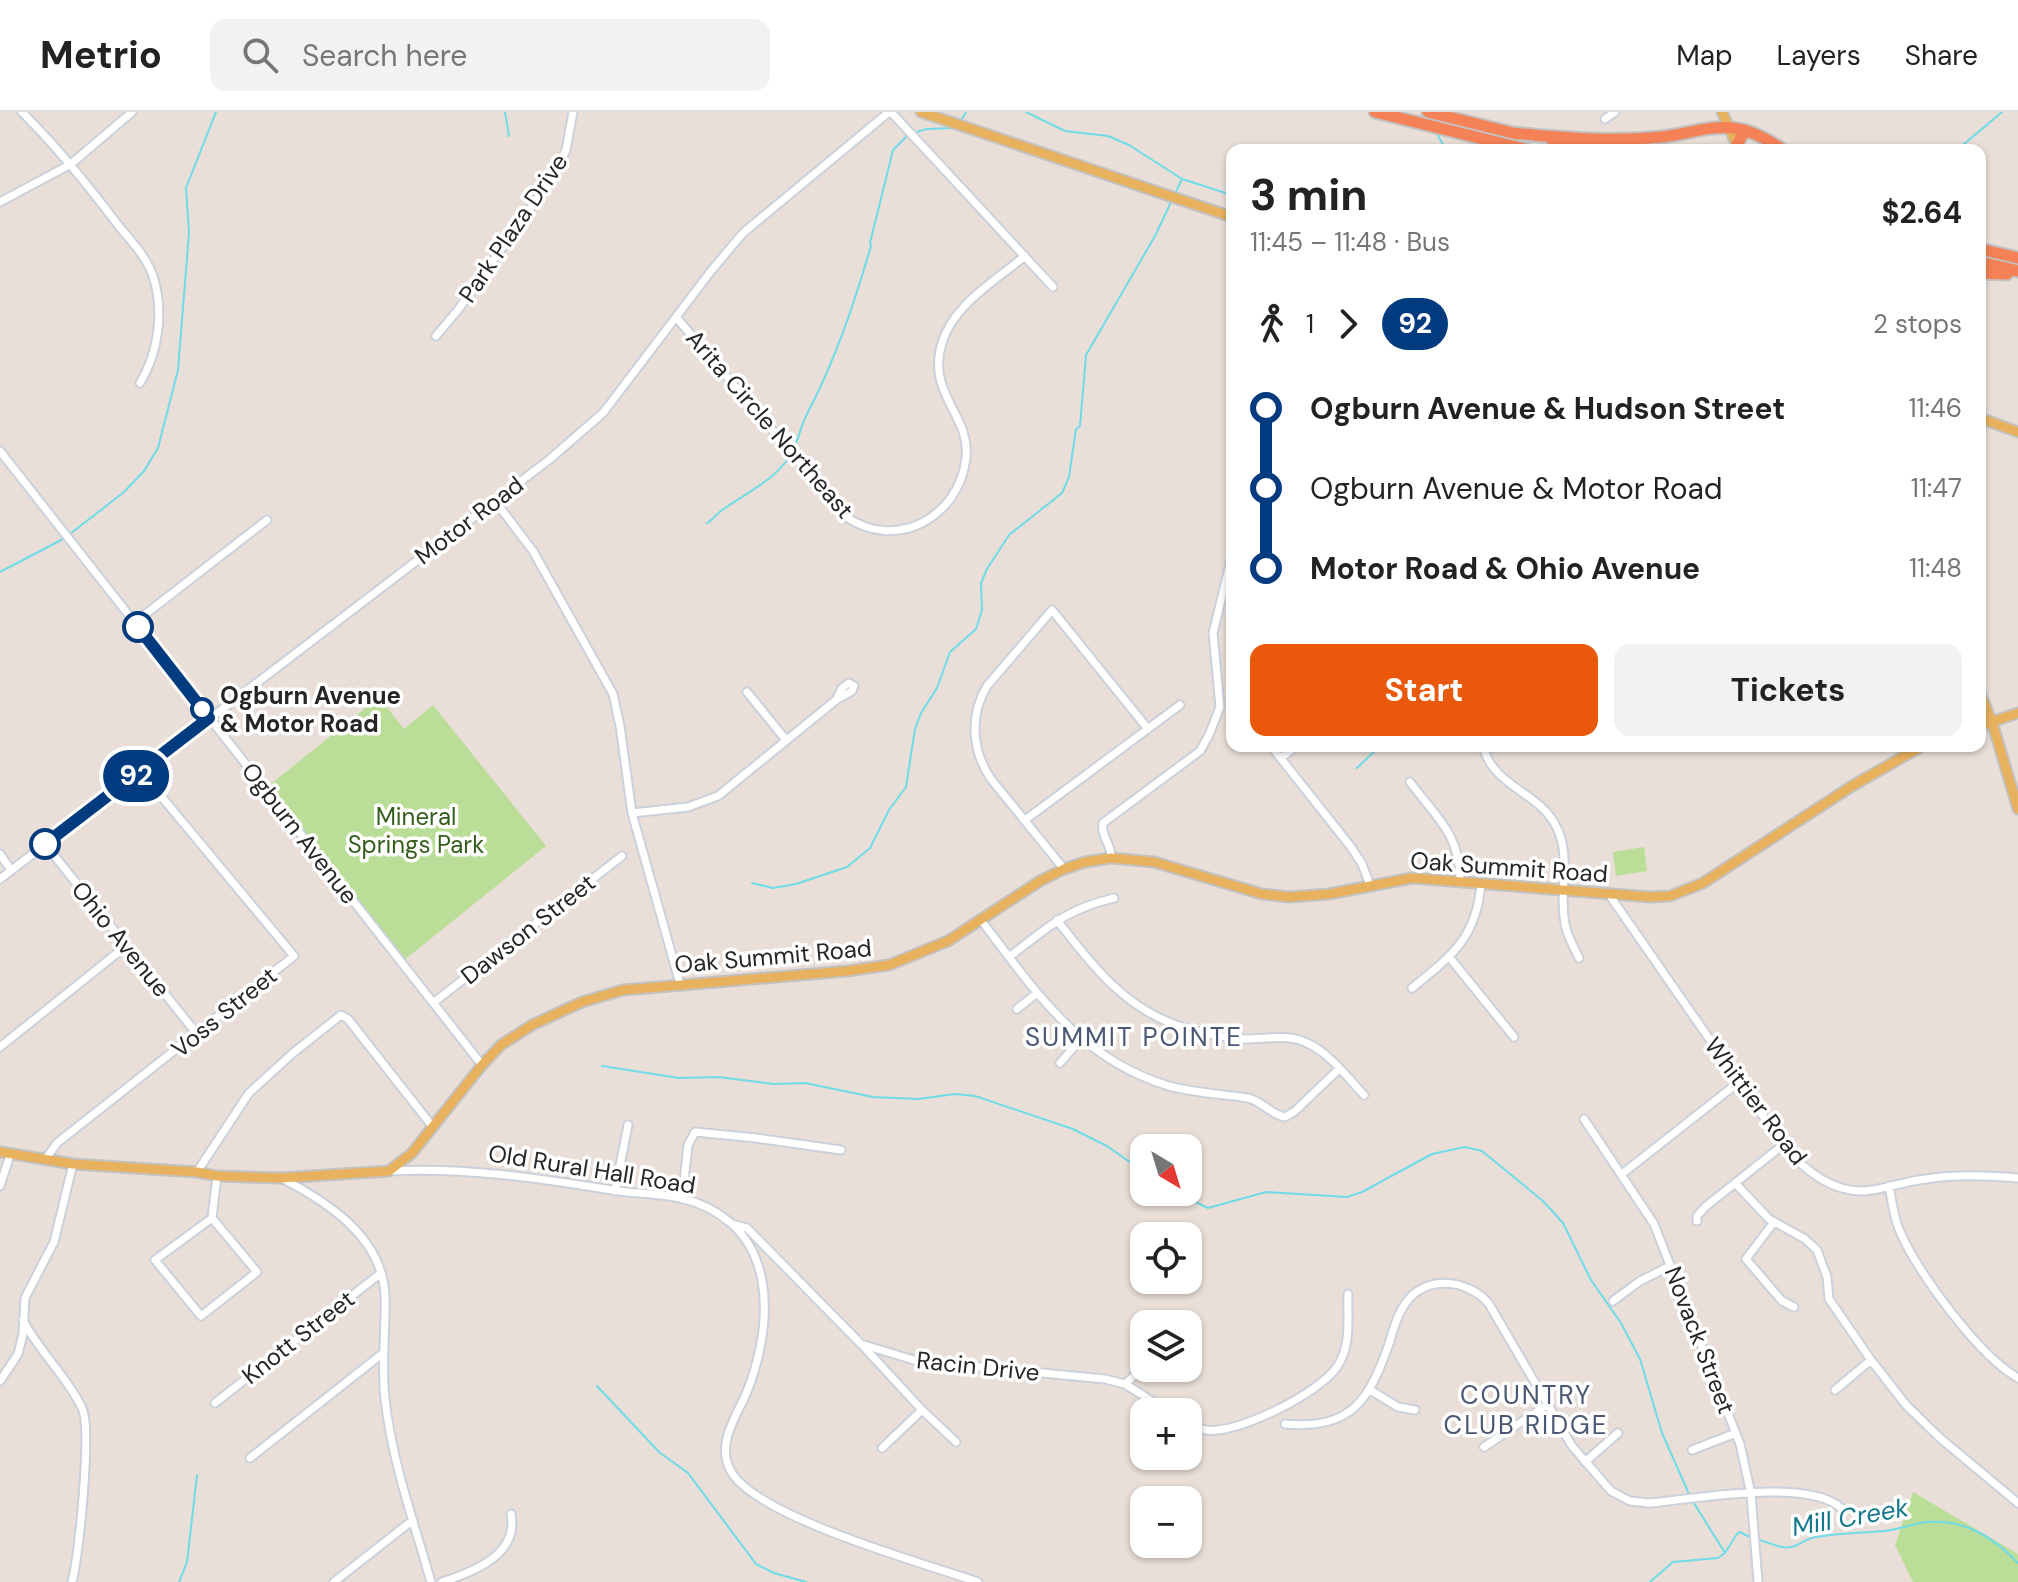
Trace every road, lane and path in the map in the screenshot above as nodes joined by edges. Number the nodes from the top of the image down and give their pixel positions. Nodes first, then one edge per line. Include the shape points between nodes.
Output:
1 (22, 112) edge
2 (573, 112) edge
3 (890, 112) edge
4 (921, 112) edge
5 (1375, 112) edge
6 (1428, 112) edge
7 (1615, 112) edge
8 (1722, 112) edge
9 (129, 113) edge
10 (1605, 119) dead end
11 (1729, 128) junction
12 (1747, 132) junction
13 (1513, 133) junction
14 (1504, 144) edge
15 (1558, 144) edge
16 (1736, 144) edge
17 (1739, 144) edge
18 (1774, 144) edge
19 (71, 164) junction
20 (0, 202) edge
21 (1226, 215) edge
22 (1986, 250) edge
23 (1025, 256) junction
24 (2018, 258) edge
25 (1986, 264) edge
26 (1986, 273) edge
27 (2018, 274) edge
28 (1053, 287) dead end
29 (676, 317) junction
30 (436, 336) dead end
31 (140, 383) dead end
32 (1986, 420) edge
33 (2018, 432) edge
34 (0, 451) edge
35 (495, 501) junction
36 (267, 520) dead end
37 (1226, 580) edge
38 (134, 623) junction
39 (747, 692) dead end
40 (836, 700) dead end
41 (1180, 705) dead end
42 (1986, 708) edge
43 (2018, 713) edge
44 (209, 718) junction
45 (1992, 722) junction
46 (1986, 724) edge
47 (1148, 729) junction
48 (786, 740) junction
49 (1276, 752) edge
50 (1288, 752) edge
51 (1485, 752) edge
52 (1910, 752) edge
53 (1281, 758) junction
54 (141, 772) junction
55 (1410, 782) dead end
56 (2018, 809) edge
57 (632, 813) junction
58 (1025, 820) junction
59 (45, 844) junction
60 (0, 854) edge
61 (622, 856) dead end
62 (1111, 858) junction
63 (1064, 869) junction
64 (11, 870) junction
65 (0, 879) edge
66 (1460, 880) junction
67 (1481, 883) junction
68 (1370, 885) junction
69 (1563, 890) junction
70 (1608, 893) junction
71 (1114, 898) dead end
72 (981, 920) junction
73 (1057, 920) junction
74 (126, 946) junction
75 (1009, 957) junction
76 (1450, 958) junction
77 (1579, 958) dead end
78 (680, 984) junction
79 (1412, 988) dead end
80 (1037, 993) junction
81 (433, 1003) junction
82 (1017, 1009) dead end
83 (197, 1034) junction
84 (1514, 1037) dead end
85 (1080, 1040) junction
86 (0, 1047) edge
87 (1060, 1063) dead end
88 (482, 1065) junction
89 (1339, 1069) junction
90 (1739, 1082) junction
91 (1364, 1095) dead end
92 (1584, 1119) dead end
93 (628, 1125) dead end
94 (432, 1126) junction
95 (1783, 1145) junction
96 (841, 1150) dead end
97 (5, 1154) edge
98 (45, 1160) junction
99 (73, 1164) junction
100 (389, 1171) junction
101 (197, 1172) junction
102 (1622, 1174) junction
103 (217, 1176) junction
104 (281, 1178) junction
105 (2018, 1178) edge
106 (1735, 1183) junction
107 (0, 1186) edge
108 (1889, 1186) junction
109 (615, 1191) junction
110 (682, 1199) junction
111 (212, 1218) junction
112 (1697, 1221) dead end
113 (1774, 1222) junction
114 (733, 1225) junction
115 (1670, 1266) junction
116 (381, 1273) junction
117 (1348, 1294) dead end
118 (1613, 1301) dead end
119 (1794, 1307) dead end
120 (23, 1320) junction
121 (861, 1344) junction
122 (382, 1354) junction
123 (1871, 1360) junction
124 (2018, 1378) edge
125 (1130, 1380) edge
126 (0, 1381) edge
127 (1125, 1384) junction
128 (1370, 1390) junction
129 (1835, 1390) dead end
130 (1147, 1398) edge
131 (215, 1403) dead end
132 (1547, 1405) junction
133 (922, 1410) junction
134 (1415, 1410) dead end
135 (1285, 1424) dead end
136 (1202, 1429) edge
137 (1618, 1433) dead end
138 (1736, 1433) junction
139 (956, 1442) dead end
140 (1484, 1447) dead end
141 (882, 1448) dead end
142 (1692, 1450) dead end
143 (250, 1458) dead end
144 (1585, 1462) junction
145 (1751, 1494) junction
146 (2018, 1503) edge
147 (1842, 1509) dead end
148 (511, 1514) dead end
149 (413, 1520) junction
150 (72, 1582) edge
151 (334, 1582) edge
152 (431, 1582) edge
153 (442, 1582) edge
154 (978, 1582) edge
155 (1758, 1582) edge

1 - 19 street
2 - 30 street, Park Plaza Drive via 556,172
3 - 23 street
3 - 29 street, Motor Road via 743,233
4 - 21 main road
5 - 14 highway
6 - 13 highway
7 - 10 street
8 - 11 main road
9 - 19 street
11 - 12 highway
11 - 13 highway via 1621,140
11 - 16 main road
12 - 17 highway
12 - 18 highway
13 - 15 highway
19 - 20 street
19 - 31 street via 153,275 156,342
22 - 24 highway
23 - 28 street
23 - 29 street, Arita Circle Northeast via 963,308 946,331 938,371 967,445 965,467 945,507 919,526 903,530 866,528 842,513
25 - 27 highway
26 - 27 highway
29 - 35 street, Motor Road via 596,421
32 - 33 main road
34 - 38 street, Ogburn Avenue
35 - 44 street, Motor Road
35 - 57 street via 533,551 610,686
36 - 38 street
37 - 62 street via 1213,633 1217,719 1200,751 1103,823
38 - 44 street, Ogburn Avenue
39 - 48 street
40 - 48 street
41 - 47 street
42 - 45 main road
43 - 45 main road
44 - 54 street, Motor Road
44 - 81 street, Ogburn Avenue
45 - 46 main road
45 - 56 main road
47 - 58 street
47 - 58 street via 1052,610 987,686 975,721 978,755 986,772
48 - 57 street via 710,800
49 - 53 street
50 - 53 street
51 - 69 street via 1501,778 1537,803 1558,828
52 - 70 main road, Oak Summit Road via 1695,887 1662,896
53 - 68 street via 1351,847
54 - 59 street, Motor Road
54 - 83 street, Voss Street via 294,956
55 - 66 street via 1453,838
57 - 78 street
58 - 63 street
59 - 64 street, Motor Road
59 - 74 street, Ohio Avenue
60 - 64 street
61 - 81 street, Dawson Street
62 - 63 main road, Oak Summit Road
62 - 68 main road, Oak Summit Road via 1154,862 1273,895 1329,894
63 - 72 main road, Oak Summit Road
64 - 65 street, Motor Road
66 - 67 main road, Oak Summit Road
66 - 68 main road, Oak Summit Road via 1412,878
67 - 69 main road, Oak Summit Road
67 - 76 street via 1473,924
69 - 70 main road, Oak Summit Road
69 - 77 street via 1565,926
70 - 90 street, Whittier Road
71 - 73 street
72 - 75 street
72 - 78 main road, Oak Summit Road via 948,941 889,965
73 - 75 street
73 - 89 street via 1111,986 1160,1019 1226,1037 1304,1041
74 - 83 street, Ohio Avenue
74 - 86 street
75 - 80 street
76 - 79 street
76 - 84 street
78 - 88 main road, Oak Summit Road via 623,990 582,1002 521,1031
80 - 82 street
80 - 85 street
81 - 88 street, Ogburn Avenue
83 - 98 street, Voss Street via 57,1143
85 - 87 street
85 - 89 street via 1169,1086 1252,1099 1285,1117
88 - 94 main road, Oak Summit Road
89 - 91 street
90 - 95 street, Whittier Road
90 - 102 street
92 - 102 street, Novack Street
93 - 109 street
94 - 100 main road, Oak Summit Road via 412,1153
94 - 101 street via 341,1015 249,1093
95 - 106 street
95 - 108 street, Whittier Road via 1834,1186 1865,1191
96 - 110 street via 695,1132 688,1145
97 - 98 main road, Old Rural Hall Road
97 - 107 street
98 - 99 main road, Old Rural Hall Road
99 - 101 main road, Old Rural Hall Road
99 - 120 street via 58,1230 27,1290
100 - 104 main road, Old Rural Hall Road
100 - 109 street, Old Rural Hall Road via 459,1170
101 - 103 main road, Old Rural Hall Road
102 - 115 street, Novack Street via 1654,1224
103 - 104 main road, Old Rural Hall Road
103 - 111 street
104 - 116 street via 345,1218
105 - 108 street, Whittier Road via 1952,1176
106 - 112 street via 1705,1207
106 - 113 street
108 - 124 street via 1899,1231 1928,1278 1978,1345
109 - 110 street, Old Rural Hall Road
110 - 114 street, Old Rural Hall Road
111 - 111 street via 155,1260 201,1316 257,1272
113 - 119 street via 1746,1259 1782,1301
113 - 123 street via 1817,1250 1829,1299
114 - 121 street, Racin Drive via 747,1228
114 - 154 street, Old Rural Hall Road via 758,1261 765,1302 760,1348 728,1430 729,1470 751,1493 793,1516
115 - 118 street
115 - 138 street, Novack Street
116 - 122 street
116 - 131 street, Knott Street
117 - 136 street via 1348,1338 1327,1377 1260,1418
120 - 126 street via 18,1354
120 - 150 street via 85,1413
121 - 127 street, Racin Drive via 917,1361
121 - 133 street
122 - 143 street
122 - 149 street via 390,1429
123 - 129 street
123 - 146 street via 1917,1417
125 - 127 street
127 - 130 street, Racin Drive
128 - 132 street via 1405,1303 1429,1285 1450,1282 1483,1295
128 - 134 street via 1398,1407
128 - 135 street via 1341,1417 1319,1424
132 - 140 street
132 - 144 street
133 - 139 street
133 - 141 street
137 - 144 street
138 - 142 street
138 - 145 street, Novack Street
144 - 145 street via 1611,1491 1638,1503
145 - 147 street via 1794,1492 1824,1498
145 - 155 street, Novack Street
148 - 153 street via 511,1537 491,1561
149 - 151 street
149 - 152 street

